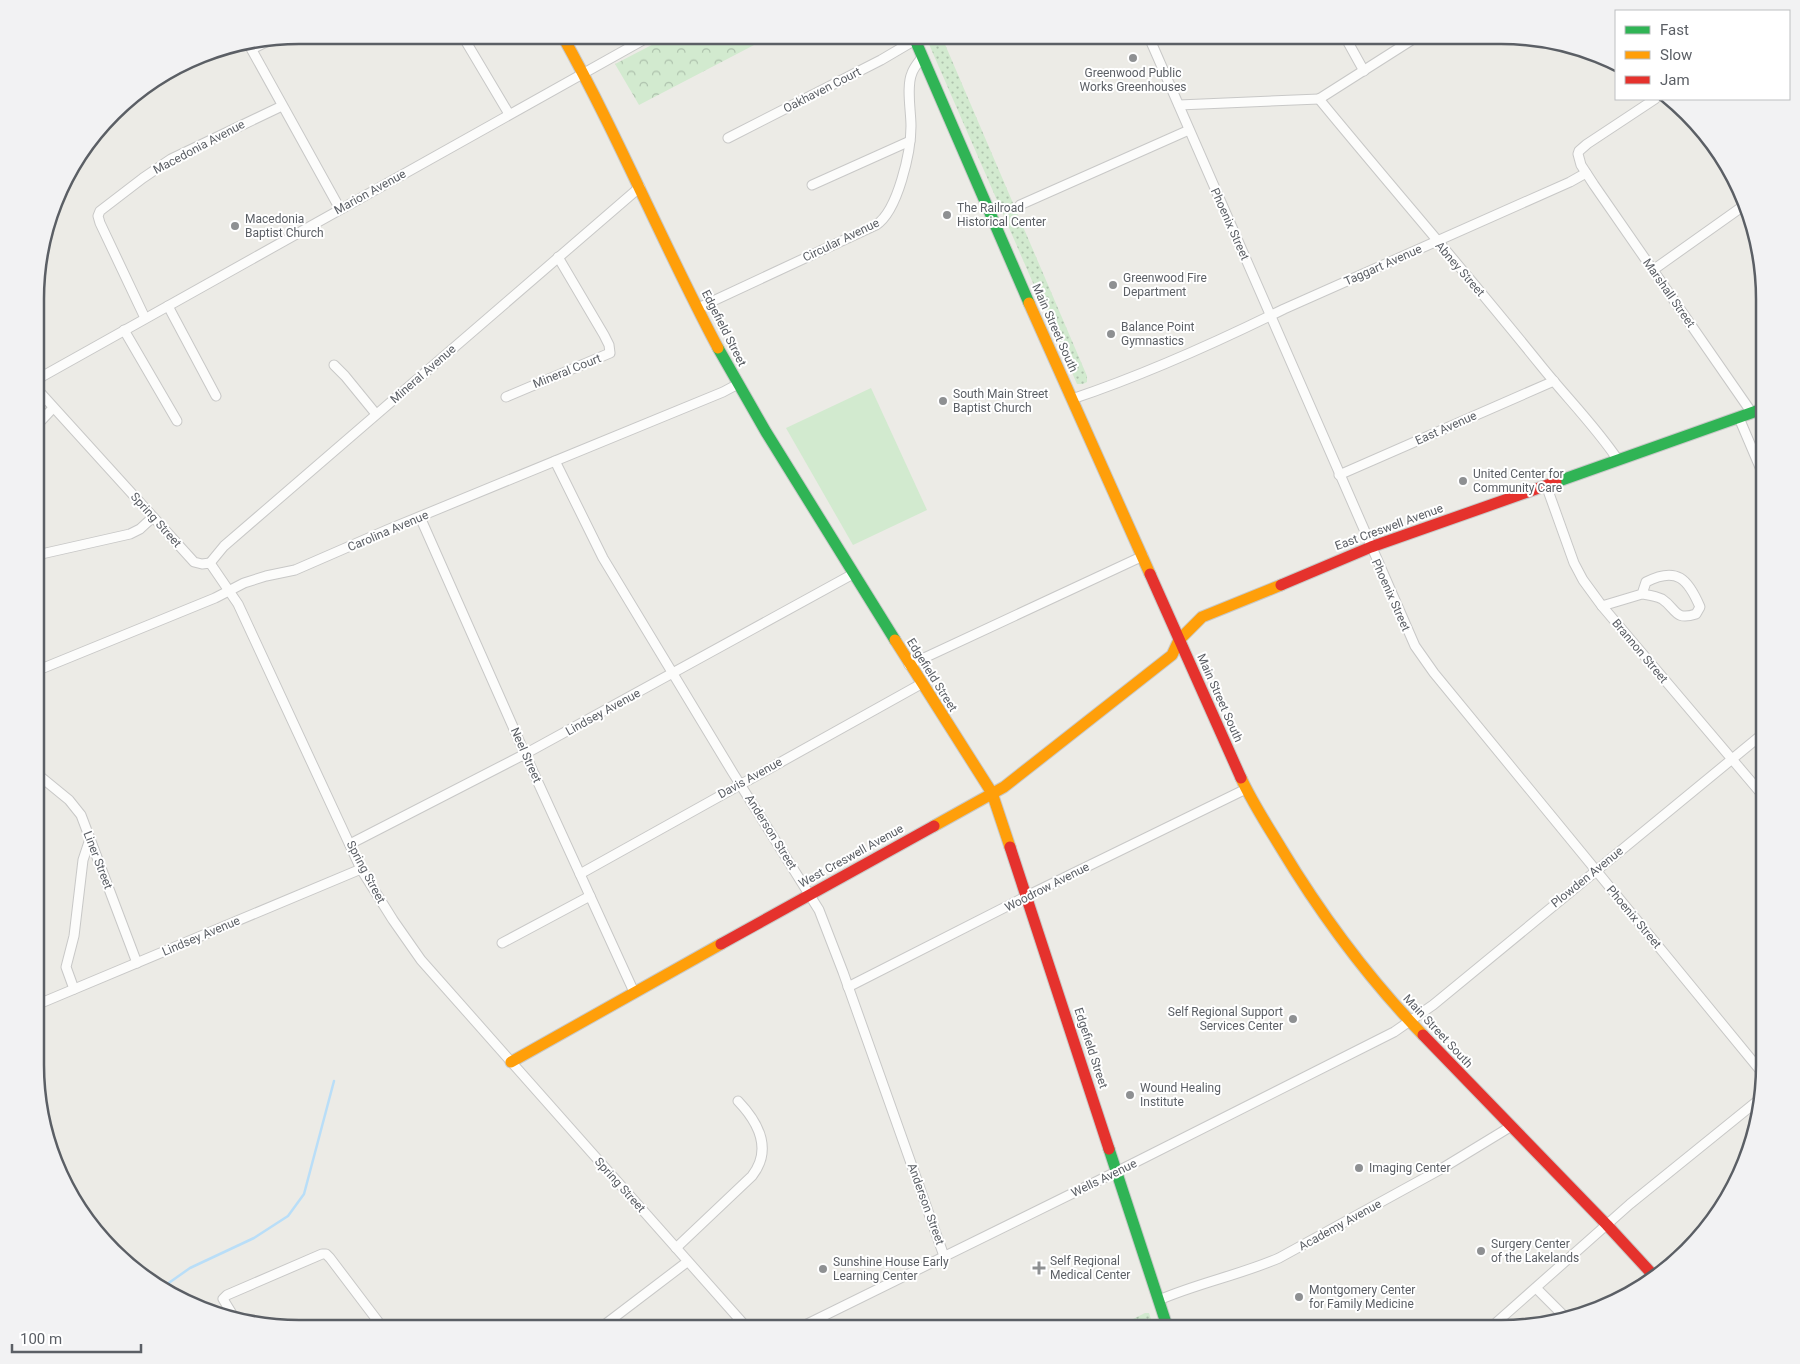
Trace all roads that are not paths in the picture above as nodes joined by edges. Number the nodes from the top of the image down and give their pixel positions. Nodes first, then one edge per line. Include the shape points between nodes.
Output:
1 (467, 44) edge
2 (567, 44) edge
3 (636, 44) edge
4 (905, 44) edge
5 (917, 44) edge
6 (1152, 44) edge
7 (1349, 44) edge
8 (1406, 44) edge
9 (251, 49) edge
10 (922, 57) junction
11 (1364, 71) junction
12 (584, 73) junction
13 (1319, 99) junction
14 (1653, 100) edge
15 (1179, 105) junction
16 (282, 106) junction
17 (509, 114) junction
18 (1189, 130) junction
19 (728, 138) dead end
20 (910, 141) junction
21 (1586, 173) junction
22 (812, 185) dead end
23 (640, 187) junction
24 (1020, 205) dead end
25 (1740, 208) edge
26 (340, 209) junction
27 (1437, 241) junction
28 (558, 257) junction
29 (1653, 270) junction
30 (168, 306) junction
31 (698, 308) junction
32 (1270, 316) junction
33 (145, 318) junction
34 (124, 330) junction
35 (334, 365) dead end
36 (44, 377) edge
37 (1554, 381) junction
38 (738, 384) junction
39 (216, 396) dead end
40 (44, 397) edge
41 (506, 397) dead end
42 (1072, 400) junction
43 (53, 408) junction
44 (1756, 411) edge
45 (1752, 413) junction
46 (376, 414) junction
47 (44, 418) edge
48 (1739, 418) junction
49 (177, 421) dead end
50 (1756, 458) edge
51 (1618, 460) junction
52 (555, 461) junction
53 (1339, 475) junction
54 (1546, 485) junction
55 (152, 517) junction
56 (420, 518) junction
57 (1370, 547) junction
58 (44, 553) edge
59 (1142, 556) junction
60 (210, 564) junction
61 (853, 574) junction
62 (230, 591) junction
63 (1642, 594) junction
64 (1602, 606) junction
65 (1179, 640) junction
66 (910, 665) junction
67 (44, 668) edge
68 (672, 673) junction
69 (921, 684) junction
70 (1756, 739) edge
71 (525, 754) junction
72 (1732, 759) junction
73 (44, 780) edge
74 (741, 784) junction
75 (1756, 787) edge
76 (1246, 789) junction
77 (992, 794) junction
78 (90, 839) junction
79 (350, 844) junction
80 (362, 868) junction
81 (1595, 870) junction
82 (580, 874) junction
83 (810, 894) junction
84 (590, 896) junction
85 (1027, 897) junction
86 (502, 943) dead end
87 (137, 963) junction
88 (848, 987) junction
89 (74, 989) junction
90 (634, 992) junction
91 (44, 1002) edge
92 (1409, 1021) junction
93 (511, 1062) junction
94 (1756, 1065) edge
95 (738, 1101) dead end
96 (1753, 1105) edge
97 (1510, 1127) junction
98 (1117, 1171) junction
99 (1608, 1225) junction
100 (676, 1248) junction
101 (944, 1256) junction
102 (687, 1262) junction
103 (1650, 1272) edge
104 (1536, 1288) junction
105 (1159, 1300) junction
106 (230, 1311) edge
107 (1561, 1313) edge
108 (377, 1320) edge
109 (611, 1320) edge
110 (740, 1320) edge
111 (815, 1320) edge
112 (1165, 1320) edge
113 (1499, 1320) edge

1 - 17 street
2 - 12 street, Edgefield Street
3 - 12 street, Marion Avenue
4 - 19 street, Oakhaven Court via 881,60
5 - 10 street, Main Street South
6 - 15 street, Phoenix Street
7 - 11 street
8 - 11 street
9 - 16 street
10 - 20 street, Circular Avenue via 911,73
10 - 42 street, Main Street South
11 - 13 street
12 - 17 street, Marion Avenue
12 - 23 street, Edgefield Street
13 - 15 street
13 - 27 street, Abney Street
14 - 21 street via 1582,148 1578,154 1579,161
15 - 18 street, Phoenix Street
16 - 26 street
16 - 33 street, Macedonia Avenue via 171,159 102,208 98,216 100,223
17 - 26 street, Marion Avenue
18 - 24 street
18 - 32 street, Phoenix Street
20 - 22 street
20 - 31 street, Circular Avenue via 892,207 881,222
21 - 27 street, Taggart Avenue
21 - 29 street, Marshall Street
23 - 28 street, Mineral Avenue
23 - 31 street, Edgefield Street
25 - 29 street
26 - 30 street, Marion Avenue
27 - 32 street, Taggart Avenue
27 - 37 street, Abney Street
28 - 41 street, Mineral Court via 604,335 610,353
28 - 46 street, Mineral Avenue
29 - 45 street, Marshall Street
30 - 33 street, Marion Avenue
30 - 39 street
31 - 38 street, Edgefield Street
32 - 42 street, Taggart Avenue
32 - 53 street, Phoenix Street
33 - 34 street, Marion Avenue
34 - 36 street, Marion Avenue
34 - 49 street
35 - 46 street
37 - 51 street, Abney Street
37 - 53 street, East Avenue
38 - 52 street, Carolina Avenue
38 - 61 street, Edgefield Street
40 - 43 street, Spring Street
42 - 59 street, Main Street South
43 - 47 street
43 - 55 street, Spring Street
44 - 45 street, East Creswell Avenue
45 - 48 street, East Creswell Avenue
46 - 60 street, Mineral Avenue via 224,546
48 - 50 street
48 - 51 street, East Creswell Avenue
51 - 54 street, East Creswell Avenue
52 - 56 street, Carolina Avenue
52 - 68 street, Anderson Street via 603,558
53 - 57 street, Phoenix Street
54 - 57 street, East Creswell Avenue
54 - 64 street, Brannon Street via 1574,563
55 - 58 street via 130,534
55 - 60 street, Spring Street via 194,562
56 - 62 street, Carolina Avenue via 295,570 253,580
56 - 71 street, Neel Street
57 - 65 street, East Creswell Avenue via 1202,617
57 - 81 street, Phoenix Street via 1422,658
59 - 65 street, Main Street South
59 - 66 street
60 - 62 street, Spring Street
61 - 66 street, Edgefield Street
61 - 68 street, Lindsey Avenue
62 - 67 street, Carolina Avenue
62 - 79 street, Spring Street
63 - 63 street via 1646,582 1658,576 1679,576 1693,591 1700,607 1696,614 1681,617 1660,598
63 - 64 street
64 - 72 street, Brannon Street
65 - 76 street, Main Street South
65 - 77 street, West Creswell Avenue via 1172,655
66 - 69 street, Edgefield Street
68 - 71 street, Lindsey Avenue
68 - 74 street, Anderson Street
69 - 74 street, Davis Avenue
69 - 77 street, Edgefield Street
70 - 72 street, Plowden Avenue
71 - 79 street, Lindsey Avenue
71 - 82 street, Neel Street
72 - 75 street, Brannon Street
72 - 81 street, Plowden Avenue
73 - 78 street, Liner Street via 74,804
74 - 82 street, Davis Avenue
74 - 83 street, Anderson Street
76 - 85 street, Woodrow Avenue
76 - 92 street, Main Street South via 1331,926
77 - 83 street, West Creswell Avenue
77 - 85 street, Edgefield Street
78 - 87 street, Liner Street
78 - 89 street via 66,967
79 - 80 street, Spring Street
80 - 87 street, Lindsey Avenue
80 - 93 street, Spring Street via 420,960
81 - 92 street, Plowden Avenue via 1433,1005
81 - 94 street, Phoenix Street
82 - 84 street, Neel Street
83 - 88 street, Anderson Street via 823,918
83 - 90 street, West Creswell Avenue
84 - 86 street
84 - 90 street, Neel Street
85 - 88 street, Woodrow Avenue
85 - 98 street, Edgefield Street
87 - 89 street, Lindsey Avenue
88 - 101 street, Anderson Street
89 - 91 street, Lindsey Avenue
90 - 93 street, West Creswell Avenue
92 - 97 street, Main Street South
92 - 98 street, Wells Avenue via 1394,1032
93 - 100 street, Spring Street
95 - 100 street via 753,1118 759,1131 762,1150 758,1168
96 - 99 street
97 - 99 street, Main Street South
97 - 105 street, Academy Avenue via 1280,1258
98 - 101 street, Wells Avenue
98 - 105 street, Edgefield Street
99 - 103 street, Main Street South
99 - 104 street
100 - 102 street, Spring Street
101 - 111 street, Wells Avenue
102 - 109 street
102 - 110 street, Spring Street
104 - 107 street
104 - 113 street
105 - 112 street, Edgefield Street
106 - 108 street via 223,1299 227,1295 326,1254

